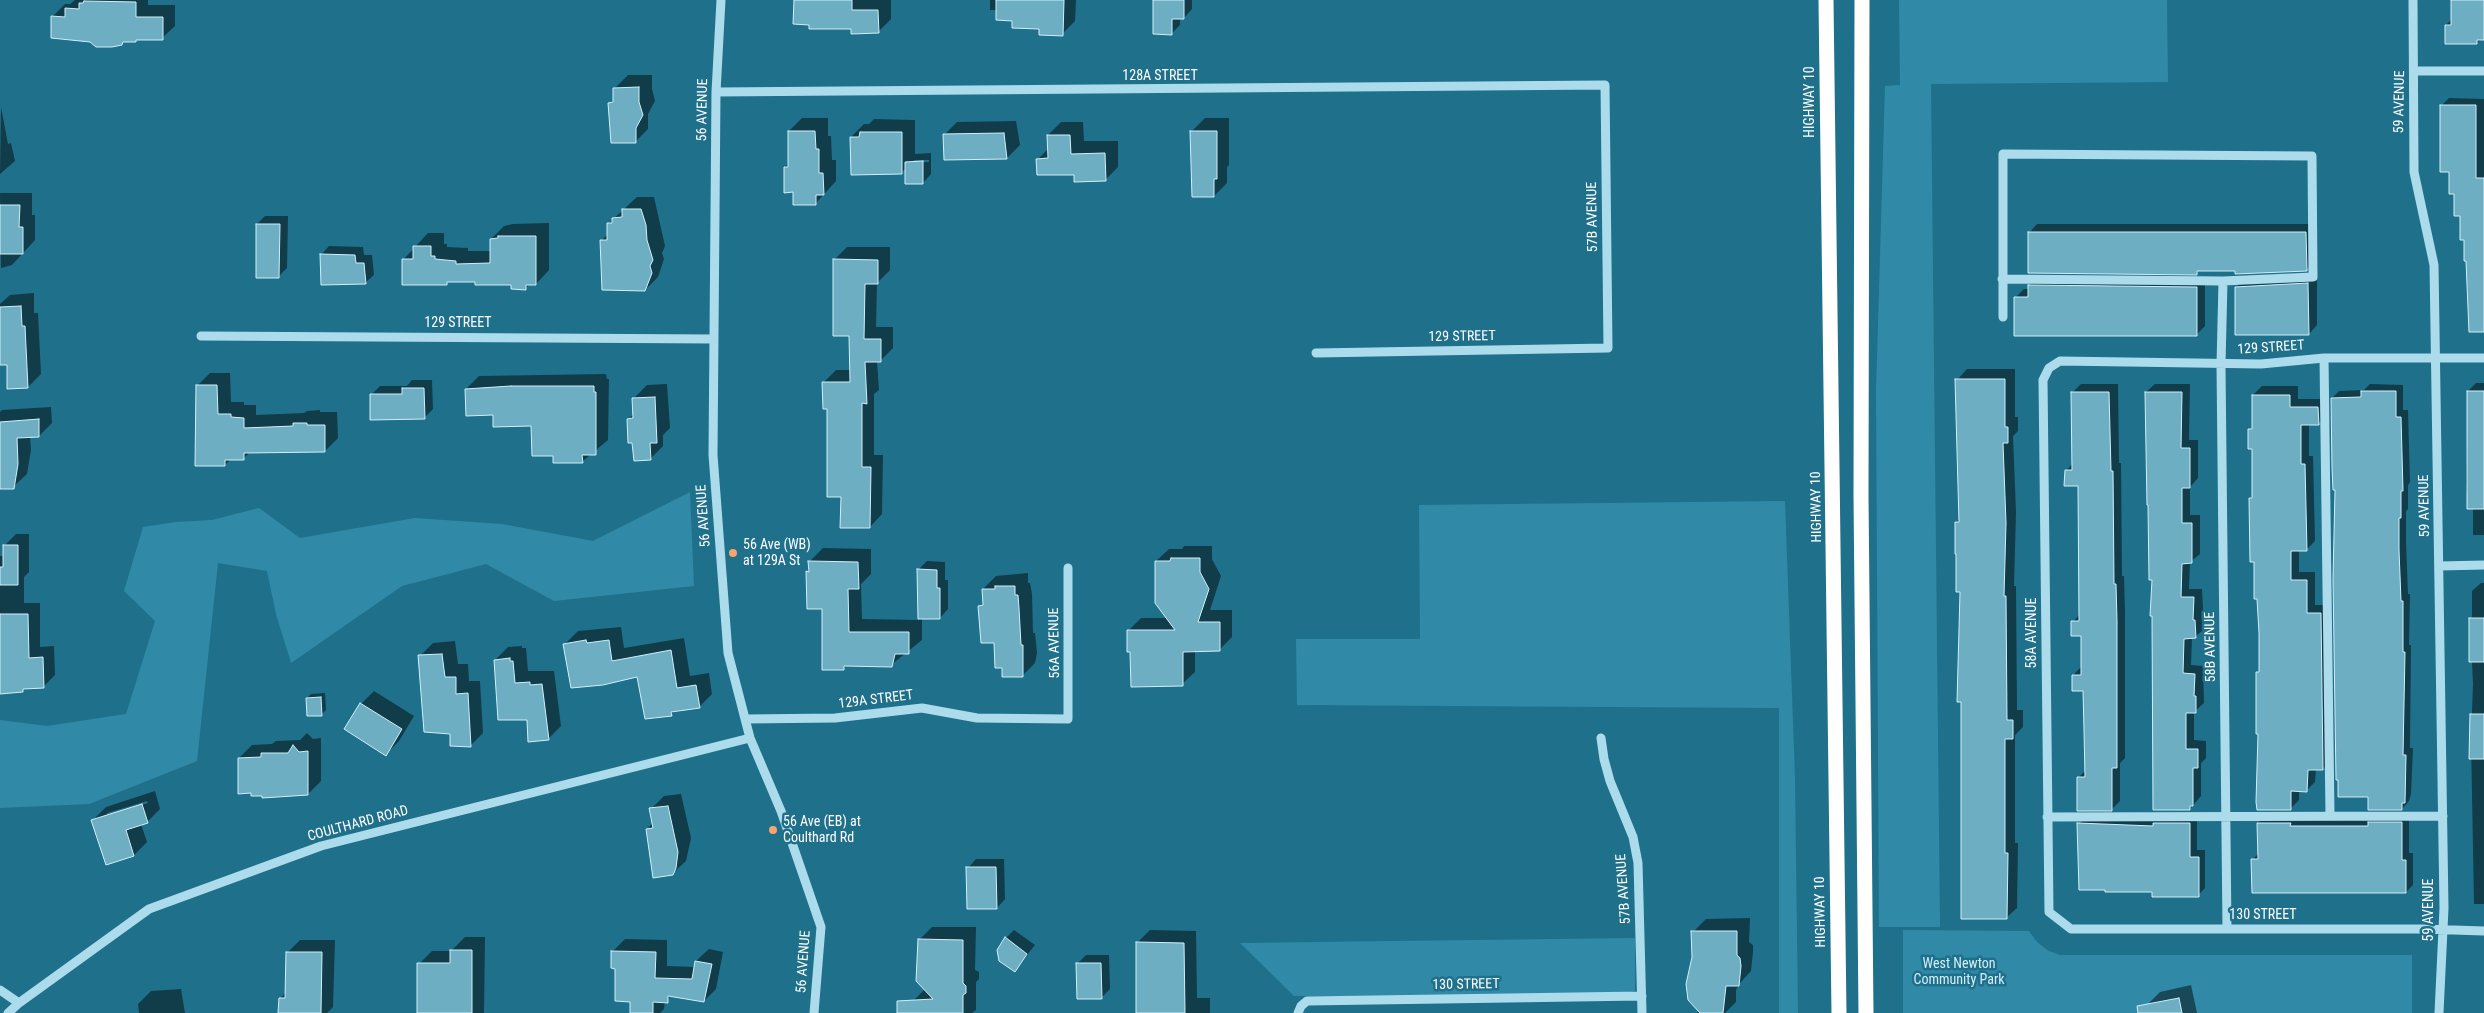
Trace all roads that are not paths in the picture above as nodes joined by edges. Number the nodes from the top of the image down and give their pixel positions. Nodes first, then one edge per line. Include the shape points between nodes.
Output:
1 (721, 0) edge
2 (1826, 0) edge
3 (1862, 0) edge
4 (2413, 0) edge
5 (2484, 70) edge
6 (2414, 71) junction
7 (1604, 85) joint
8 (716, 92) junction
9 (2002, 279) junction
10 (2223, 280) junction
11 (2003, 316) dead end
12 (201, 336) dead end
13 (714, 339) junction
14 (1608, 348) joint
15 (1316, 353) dead end
16 (2436, 357) junction
17 (2324, 358) junction
18 (2484, 358) edge
19 (2060, 361) joint
20 (2221, 364) junction
21 (2484, 565) edge
22 (2439, 566) junction
23 (1068, 568) dead end
24 (746, 719) junction
25 (1068, 719) joint
26 (750, 738) junction
27 (1602, 738) dead end
28 (2226, 815) junction
29 (2330, 815) junction
30 (2443, 816) junction
31 (2047, 817) junction
32 (2048, 912) joint
33 (2227, 929) junction
34 (2444, 930) junction
35 (2484, 931) edge
36 (0, 990) edge
37 (1642, 996) junction
38 (19, 1003) junction
39 (8, 1013) edge
40 (814, 1013) edge
41 (1298, 1013) edge
42 (1642, 1013) edge
43 (1839, 1013) edge
44 (1866, 1013) edge
45 (2439, 1013) edge

1 - 8 street, 56 AVENUE
2 - 43 highway, HIGHWAY 10
3 - 44 highway via 1860,495
4 - 6 street, 59 AVENUE
5 - 6 street
6 - 16 street, 59 AVENUE via 2414,172 2434,265
7 - 8 street, 128A STREET
7 - 14 street, 57B AVENUE
8 - 13 street, 56 AVENUE
9 - 10 street
9 - 10 street via 2003,154 2312,156 2313,277
9 - 11 street
10 - 20 street, 58B AVENUE
12 - 13 street, 129 STREET
13 - 24 street, 56 AVENUE via 713,455 728,653
14 - 15 street, 129 STREET
16 - 17 street, 129 STREET
16 - 18 street, 129 STREET
16 - 22 street, 59 AVENUE
17 - 20 street, 129 STREET
17 - 29 street
19 - 20 street, 129 STREET
19 - 31 street, 58A AVENUE via 2050,368 2043,380
20 - 28 street, 58B AVENUE
21 - 22 street
22 - 30 street, 59 AVENUE
23 - 25 street, 56A AVENUE
24 - 25 street, 129A STREET via 835,718 922,708 977,718
24 - 26 street, 56 AVENUE
26 - 38 street, COULTHARD ROAD via 322,846 149,909
26 - 40 street, 56 AVENUE via 781,811 821,927
27 - 37 street, 57B AVENUE via 1610,781 1633,837 1638,863
28 - 29 street
28 - 31 street
28 - 33 street, 58B AVENUE
29 - 30 street
30 - 34 street, 59 AVENUE
31 - 32 street, 58A AVENUE
32 - 33 street, 130 STREET via 2071,929
33 - 34 street, 130 STREET
34 - 35 street, 130 STREET
34 - 45 street, 59 AVENUE
36 - 38 street
37 - 41 street, 130 STREET via 1307,1001
37 - 42 street, 57B AVENUE
38 - 39 street, COULTHARD ROAD

